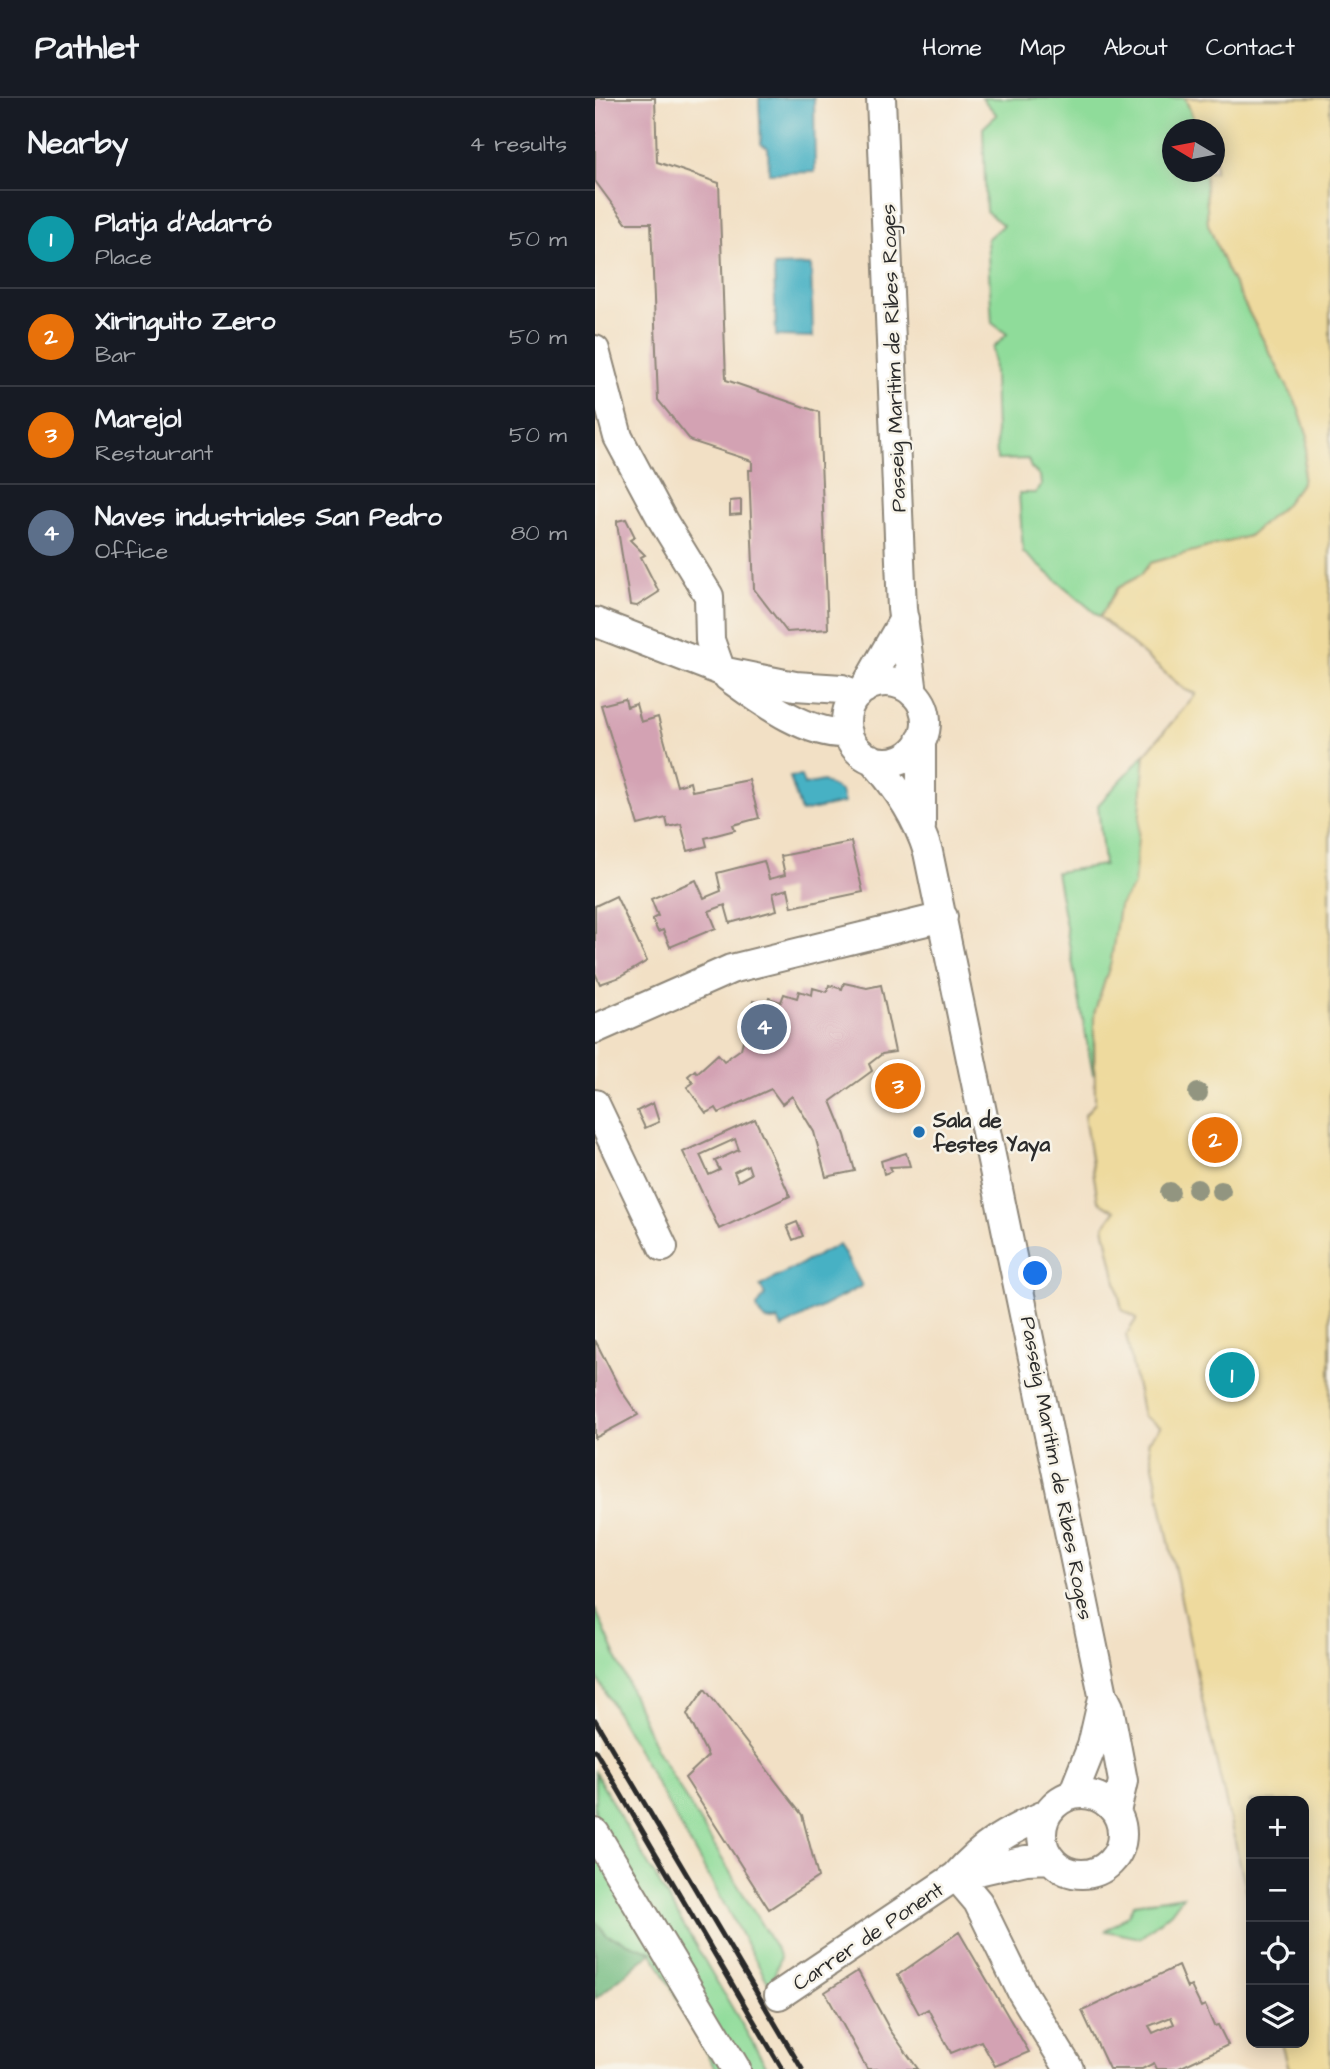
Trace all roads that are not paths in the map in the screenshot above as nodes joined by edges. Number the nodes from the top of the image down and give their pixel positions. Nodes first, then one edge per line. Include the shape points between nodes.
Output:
1 (881, 98) edge
2 (595, 350) edge
3 (904, 619) junction
4 (595, 622) edge
5 (720, 671) junction
6 (860, 692) junction
7 (913, 693) junction
8 (848, 733) junction
9 (921, 740) junction
10 (872, 759) junction
11 (921, 830) junction
12 (943, 917) junction
13 (595, 1029) edge
14 (595, 1104) edge
15 (663, 1247) dead end
16 (1103, 1695) junction
17 (1073, 1794) junction
18 (1116, 1812) junction
19 (1047, 1814) junction
20 (595, 1833) edge
21 (1051, 1859) junction
22 (956, 1876) junction
23 (779, 1996) dead end
24 (736, 2069) edge
25 (1069, 2069) edge

1 - 3 street, Passeig Marítim de Ribes Roges
2 - 5 street via 618,437 709,596 710,640
3 - 6 street
3 - 7 street, Passeig Marítim de Ribes Roges
4 - 5 street
5 - 6 street via 795,686
5 - 8 street via 761,701 804,722 836,734
6 - 7 street via 889,682
6 - 8 street via 848,711
7 - 9 street, Passeig Marítim de Ribes Roges via 925,715
8 - 10 street, Passeig Marítim de Ribes Roges via 857,749
9 - 10 street via 900,759
9 - 11 street, Passeig Marítim de Ribes Roges
10 - 11 street, Passeig Marítim de Ribes Roges via 897,787
11 - 12 street, Passeig Marítim de Ribes Roges
12 - 13 street via 731,969
12 - 16 street, Passeig Marítim de Ribes Roges
14 - 15 street
16 - 17 street, Passeig Marítim de Ribes Roges via 1092,1746
16 - 18 street, Passeig Marítim de Ribes Roges via 1123,1781
17 - 18 street via 1099,1797
17 - 19 street
18 - 21 street via 1122,1837 1107,1866 1079,1874 1065,1871
19 - 21 street via 1042,1837
19 - 22 street, Carrer de Ponent via 978,1851
20 - 24 street
21 - 22 street, Carrer de Ponent
22 - 23 street, Carrer de Ponent
22 - 25 street via 978,1902 1023,1992

